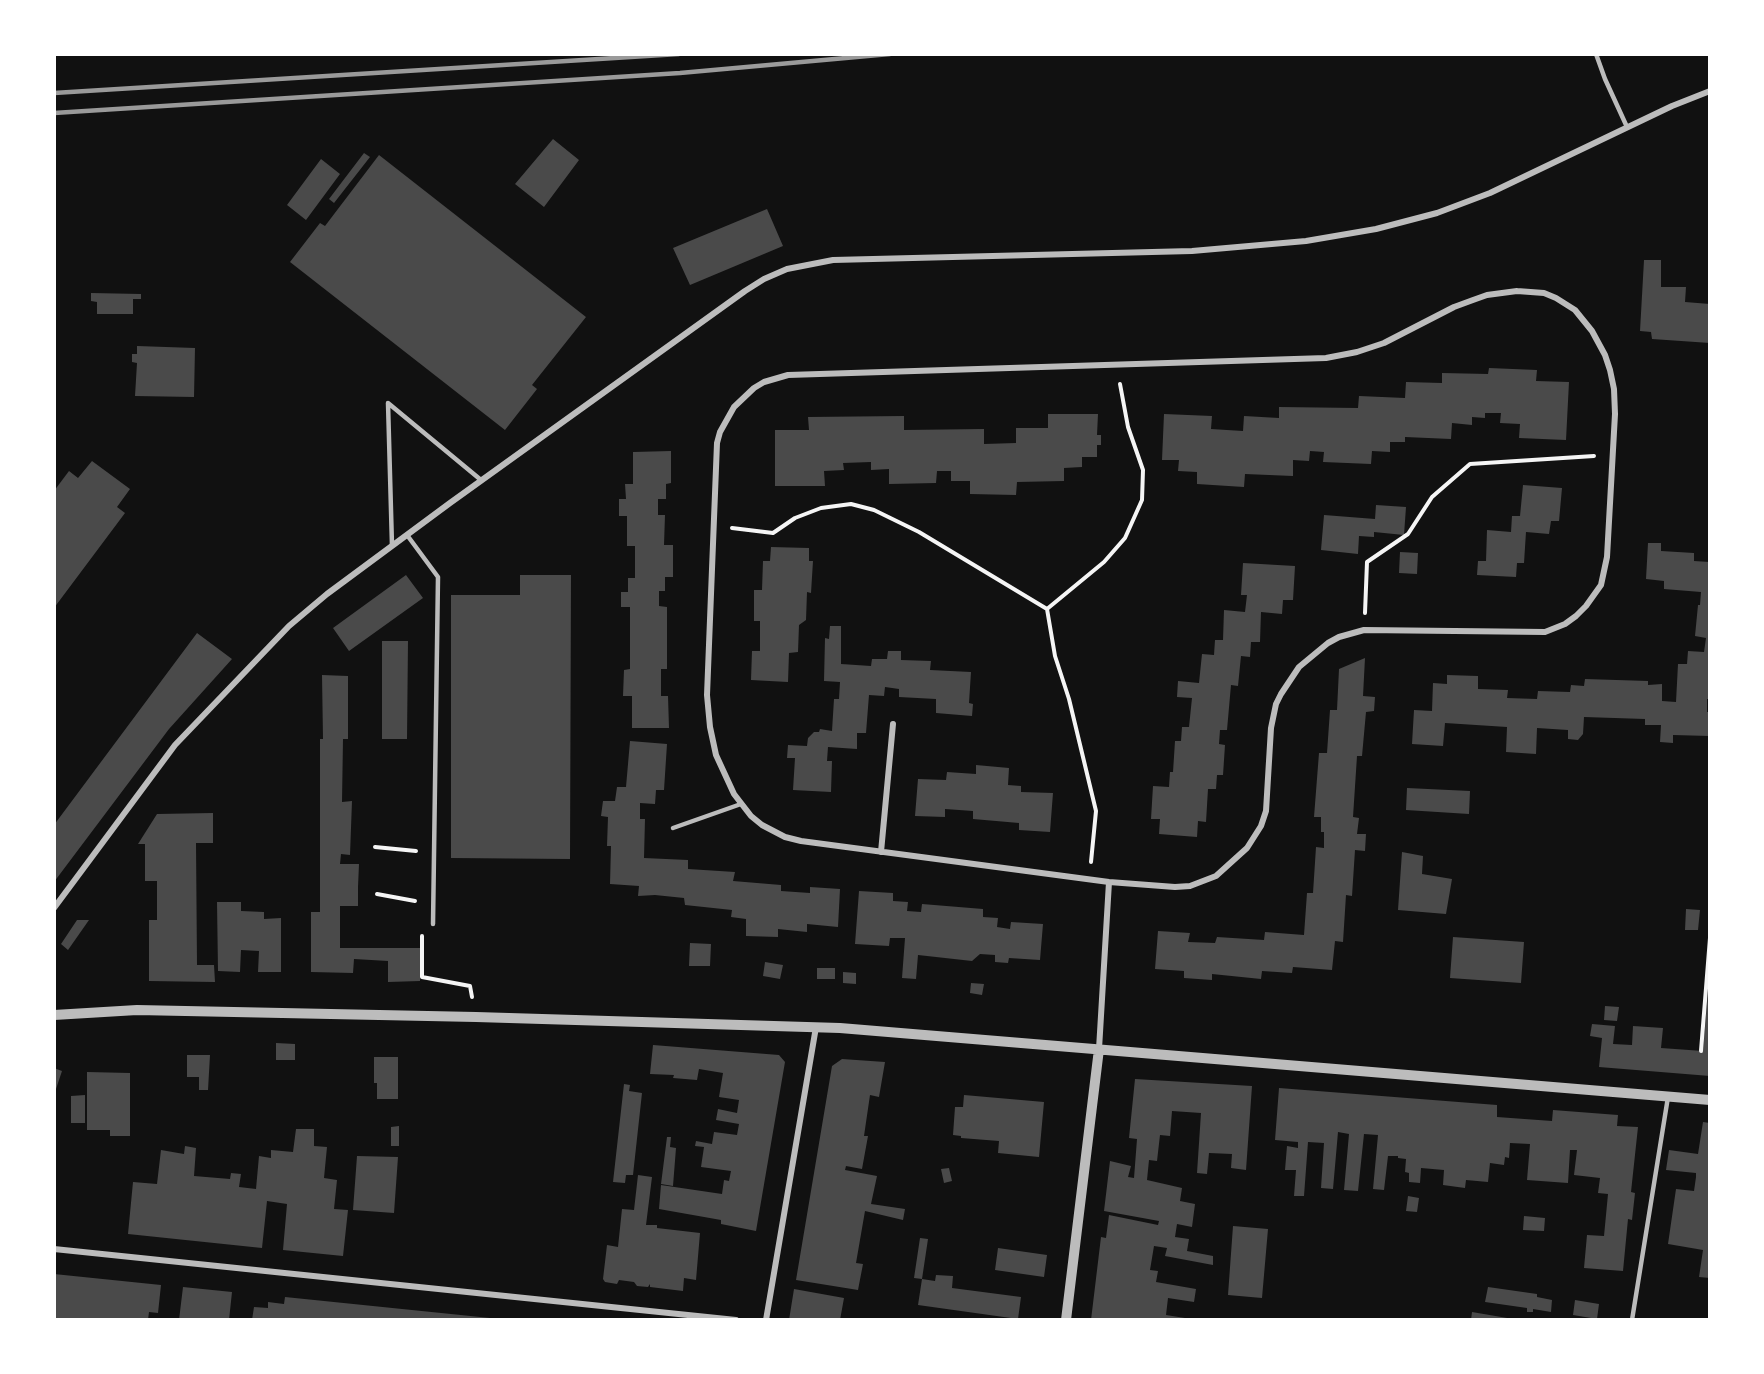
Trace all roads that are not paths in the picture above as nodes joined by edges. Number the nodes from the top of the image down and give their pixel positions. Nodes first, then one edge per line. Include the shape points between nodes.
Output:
1 (1596, 54) edge
2 (1710, 91) edge
3 (1627, 127) junction
4 (482, 480) junction
5 (407, 536) junction
6 (392, 546) junction
7 (893, 724) dead end
8 (741, 804) junction
9 (673, 828) dead end
10 (881, 852) junction
11 (1109, 882) junction
12 (54, 908) edge
13 (433, 924) dead end
14 (54, 1015) edge
15 (816, 1027) junction
16 (1099, 1049) junction
17 (1668, 1097) junction
18 (1710, 1100) edge
19 (54, 1249) edge
20 (736, 1320) edge
21 (766, 1320) edge
22 (1066, 1320) edge
23 (1632, 1320) edge

1 - 3 lane
2 - 3 street
3 - 4 street via 1462,205 1404,223 1344,235 1169,252 857,258 787,269 745,291
4 - 5 street
4 - 6 lane via 388,403
5 - 6 street
5 - 13 lane via 438,577
6 - 12 street via 289,626 175,745
7 - 10 street
8 - 9 lane
8 - 10 street via 762,825 785,837
8 - 11 street via 716,755 708,710 717,443 734,407 764,382 788,375 1303,360 1341,356 1384,342 1487,295 1544,293 1566,304 1584,319 1605,355 1614,389 1605,573 1595,596 1565,624 1545,632 1364,630 1328,643 1299,667 1281,694 1271,728 1266,810 1256,837 1238,858 1216,876 1190,886
10 - 11 street
11 - 16 street
14 - 15 street via 148,1010
15 - 16 street
15 - 21 street
16 - 17 street
16 - 22 street
17 - 18 street
17 - 23 lane
19 - 20 street

